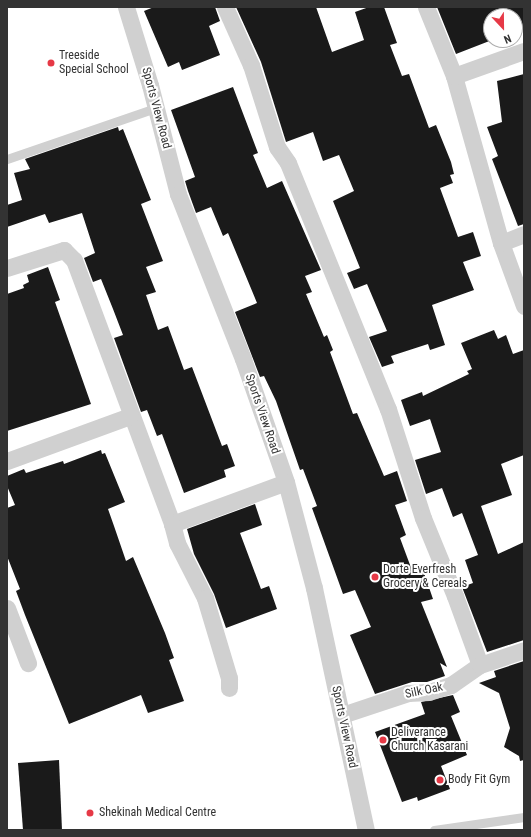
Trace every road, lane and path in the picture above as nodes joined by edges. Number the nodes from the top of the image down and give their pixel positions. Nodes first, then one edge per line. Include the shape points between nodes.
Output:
1 (225, 7) edge
2 (426, 7) edge
3 (132, 9) edge
4 (524, 50) edge
5 (454, 76) junction
6 (155, 108) junction
7 (7, 159) edge
8 (524, 234) edge
9 (501, 243) junction
10 (7, 268) edge
11 (524, 306) edge
12 (130, 416) junction
13 (7, 461) edge
14 (286, 482) junction
15 (172, 524) junction
16 (7, 608) edge
17 (524, 650) edge
18 (28, 663) dead end
19 (480, 665) junction
20 (229, 688) dead end
21 (342, 715) junction
22 (524, 817) edge
23 (487, 826) edge
24 (366, 830) edge
25 (434, 830) edge

1 - 19 street via 251,65 277,147 288,163 388,410 423,518 456,596
2 - 5 street
3 - 6 street, Sports View Road
4 - 5 street
5 - 9 street
6 - 7 lane
6 - 14 street, Sports View Road via 178,194 243,359
8 - 9 street
9 - 11 street
10 - 12 street via 64,250 74,260
12 - 13 street
12 - 15 street
14 - 15 street
14 - 21 street, Sports View Road via 314,588
15 - 20 street via 176,543 205,598 229,678
16 - 18 street
17 - 19 street, Silk Oak
19 - 21 street, Silk Oak via 450,685 429,692 408,693
21 - 24 street, Sports View Road
22 - 23 lane
23 - 25 lane

